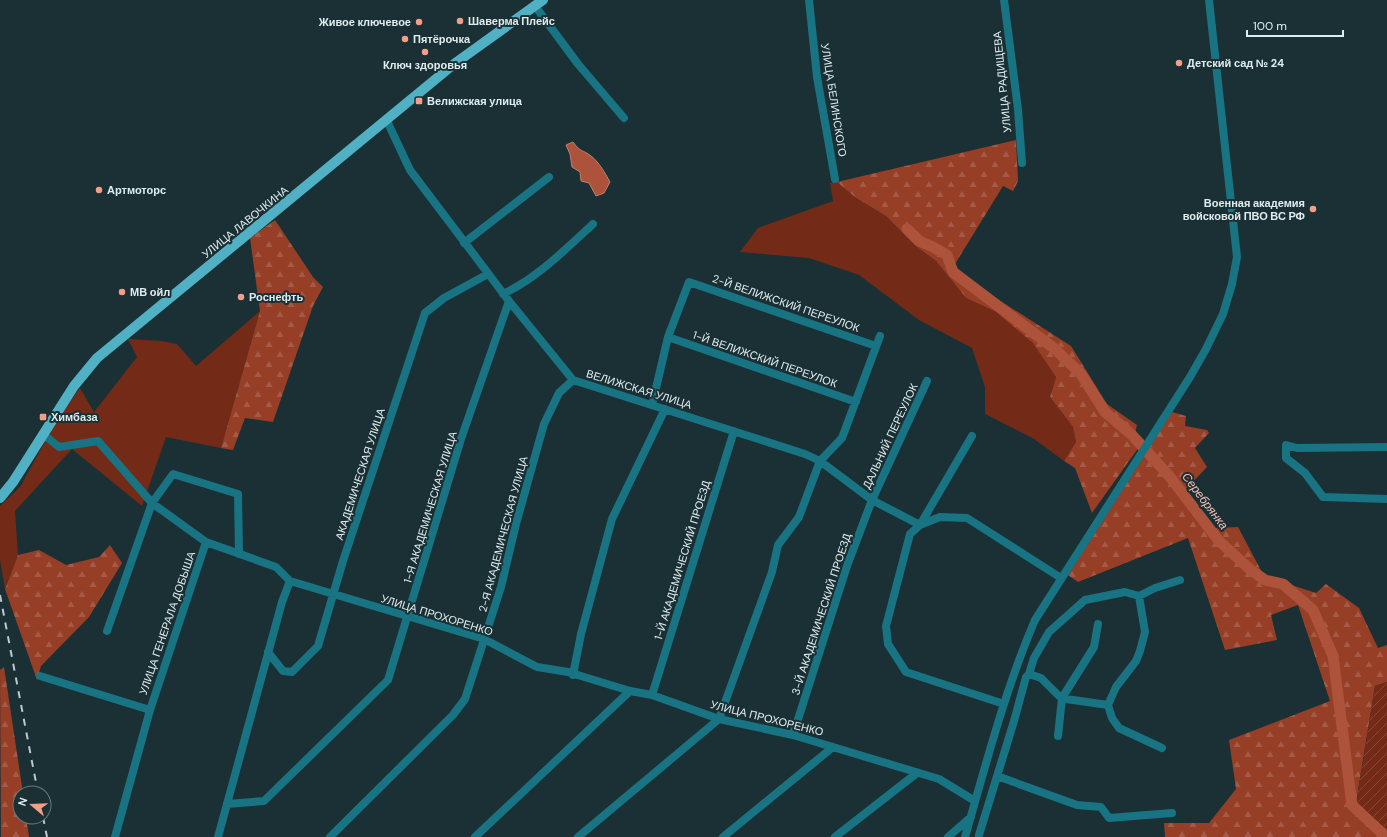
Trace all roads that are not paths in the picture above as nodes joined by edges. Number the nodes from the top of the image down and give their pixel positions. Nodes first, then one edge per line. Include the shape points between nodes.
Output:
1 (809, 0) edge
2 (1004, 0) edge
3 (1209, 0) edge
4 (539, 3) edge
5 (624, 118) dead end
6 (386, 121) junction
7 (1022, 163) dead end
8 (550, 177) dead end
9 (835, 179) dead end
10 (593, 224) dead end
11 (464, 243) junction
12 (488, 274) junction
13 (503, 294) junction
14 (509, 301) junction
15 (880, 336) dead end
16 (668, 337) junction
17 (876, 346) junction
18 (573, 380) junction
19 (927, 381) dead end
20 (856, 402) junction
21 (652, 405) junction
22 (665, 409) junction
23 (734, 431) junction
24 (43, 434) junction
25 (972, 436) dead end
26 (1387, 447) edge
27 (820, 461) junction
28 (0, 498) edge
29 (1387, 499) edge
30 (872, 500) junction
31 (152, 503) junction
32 (920, 525) junction
33 (206, 542) junction
34 (239, 554) junction
35 (1061, 578) junction
36 (1180, 580) dead end
37 (290, 581) junction
38 (333, 595) junction
39 (1139, 596) junction
40 (407, 617) junction
41 (1098, 624) dead end
42 (107, 631) dead end
43 (484, 640) junction
44 (268, 652) junction
45 (1029, 674) junction
46 (574, 675) junction
47 (40, 676) dead end
48 (630, 691) junction
49 (652, 695) junction
50 (1062, 698) junction
51 (1004, 704) junction
52 (1108, 705) junction
53 (150, 710) junction
54 (719, 719) junction
55 (793, 735) junction
56 (1058, 736) dead end
57 (833, 747) junction
58 (1162, 748) dead end
59 (917, 774) junction
60 (997, 776) junction
61 (976, 801) junction
62 (227, 804) junction
63 (1172, 813) dead end
64 (971, 817) junction
65 (981, 836) edge
66 (115, 837) edge
67 (218, 837) edge
68 (330, 837) edge
69 (475, 837) edge
70 (578, 837) edge
71 (723, 837) edge
72 (835, 837) edge
73 (948, 837) edge
74 (965, 837) edge

1 - 9 street, УЛИЦА БЕЛИНСКОГО via 817,77
2 - 7 street, УЛИЦА РАДИЩЕВА
3 - 35 street via 1237,257 1232,284 1223,314 1190,377
4 - 5 street via 578,64
4 - 6 main road, УЛИЦА ЛАВОЧКИНА via 454,64
6 - 11 street, ВЕЛИЖСКАЯ УЛИЦА via 410,170
6 - 24 main road, УЛИЦА ЛАВОЧКИНА via 97,358 74,386
8 - 11 street
10 - 13 street via 552,261
11 - 12 street, ВЕЛИЖСКАЯ УЛИЦА
12 - 13 street, ВЕЛИЖСКАЯ УЛИЦА
12 - 38 street, АКАДЕМИЧЕСКАЯ УЛИЦА via 444,298 425,313
13 - 14 street, ВЕЛИЖСКАЯ УЛИЦА
14 - 18 street, ВЕЛИЖСКАЯ УЛИЦА
14 - 40 street, 1-Я АКАДЕМИЧЕСКАЯ УЛИЦА via 461,439
15 - 17 street
16 - 17 street, 2-Й ВЕЛИЖСКИЙ ПЕРЕУЛОК via 689,282
16 - 20 street, 1-Й ВЕЛИЖСКИЙ ПЕРЕУЛОК
16 - 21 street
17 - 20 street
18 - 21 street, ВЕЛИЖСКАЯ УЛИЦА
18 - 43 street, 2-Я АКАДЕМИЧЕСКАЯ УЛИЦА via 558,393 544,424 501,587
19 - 30 street, ДАЛЬНИЙ ПЕРЕУЛОК
20 - 27 street via 842,438
21 - 22 street, ВЕЛИЖСКАЯ УЛИЦА
22 - 23 street, ВЕЛИЖСКАЯ УЛИЦА
22 - 46 street via 612,519 581,634
23 - 27 street, ВЕЛИЖСКАЯ УЛИЦА
23 - 49 street, 1-Й АКАДЕМИЧЕСКИЙ ПРОЕЗД
24 - 28 main road, УЛИЦА ЛАВОЧКИНА
24 - 31 street, УЛИЦА ПРОХОРЕНКО via 59,446 98,441
25 - 32 street
26 - 29 street via 1304,448 1286,445 1286,458 1305,473 1323,497
27 - 30 street, ВЕЛИЖСКАЯ УЛИЦА
27 - 54 street via 799,518 778,545 772,572
30 - 32 street, ВЕЛИЖСКАЯ УЛИЦА
30 - 55 street, 3-Й АКАДЕМИЧЕСКИЙ ПРОЕЗД via 847,566
31 - 33 street, УЛИЦА ПРОХОРЕНКО
31 - 34 street via 173,474 238,494
31 - 42 street
32 - 35 street via 940,517 967,518
32 - 51 street via 910,534 886,626 888,644 906,672
33 - 34 street, УЛИЦА ПРОХОРЕНКО
33 - 53 street, УЛИЦА ГЕНЕРАЛА ДОБЫША
34 - 37 street, УЛИЦА ПРОХОРЕНКО via 276,567
35 - 51 street via 1035,620 1017,661
36 - 39 street
37 - 38 street, УЛИЦА ПРОХОРЕНКО
37 - 44 street
38 - 40 street, УЛИЦА ПРОХОРЕНКО
38 - 44 street, АКАДЕМИЧЕСКАЯ УЛИЦА via 318,646 292,672 283,671
39 - 45 street via 1125,592 1085,600 1049,632 1034,658
39 - 52 street via 1145,632 1140,651 1136,661 1116,687
40 - 43 street, УЛИЦА ПРОХОРЕНКО
40 - 62 street, 1-Я АКАДЕМИЧЕСКАЯ УЛИЦА via 388,680 264,801
41 - 50 street via 1094,647
43 - 46 street, УЛИЦА ПРОХОРЕНКО via 537,667
43 - 68 street, 2-Я АКАДЕМИЧЕСКАЯ УЛИЦА via 465,699 453,715
44 - 62 street
45 - 50 street via 1041,678
45 - 60 street
46 - 48 street, УЛИЦА ПРОХОРЕНКО
47 - 53 street, УЛИЦА ГЕНЕРАЛА ДОБЫША
48 - 49 street, УЛИЦА ПРОХОРЕНКО
48 - 69 street
49 - 54 street, УЛИЦА ПРОХОРЕНКО
50 - 52 street
50 - 56 street
51 - 61 street
52 - 58 street via 1112,718 1119,728
53 - 66 street, УЛИЦА ГЕНЕРАЛА ДОБЫША
54 - 55 street, УЛИЦА ПРОХОРЕНКО
54 - 70 street
55 - 57 street, УЛИЦА ПРОХОРЕНКО
57 - 59 street, УЛИЦА ПРОХОРЕНКО
57 - 71 street
59 - 61 street, УЛИЦА ПРОХОРЕНКО via 939,779
59 - 72 street
60 - 63 street via 1077,805 1101,807 1109,818
60 - 65 street
61 - 64 street
62 - 67 street
64 - 73 street
64 - 74 street

